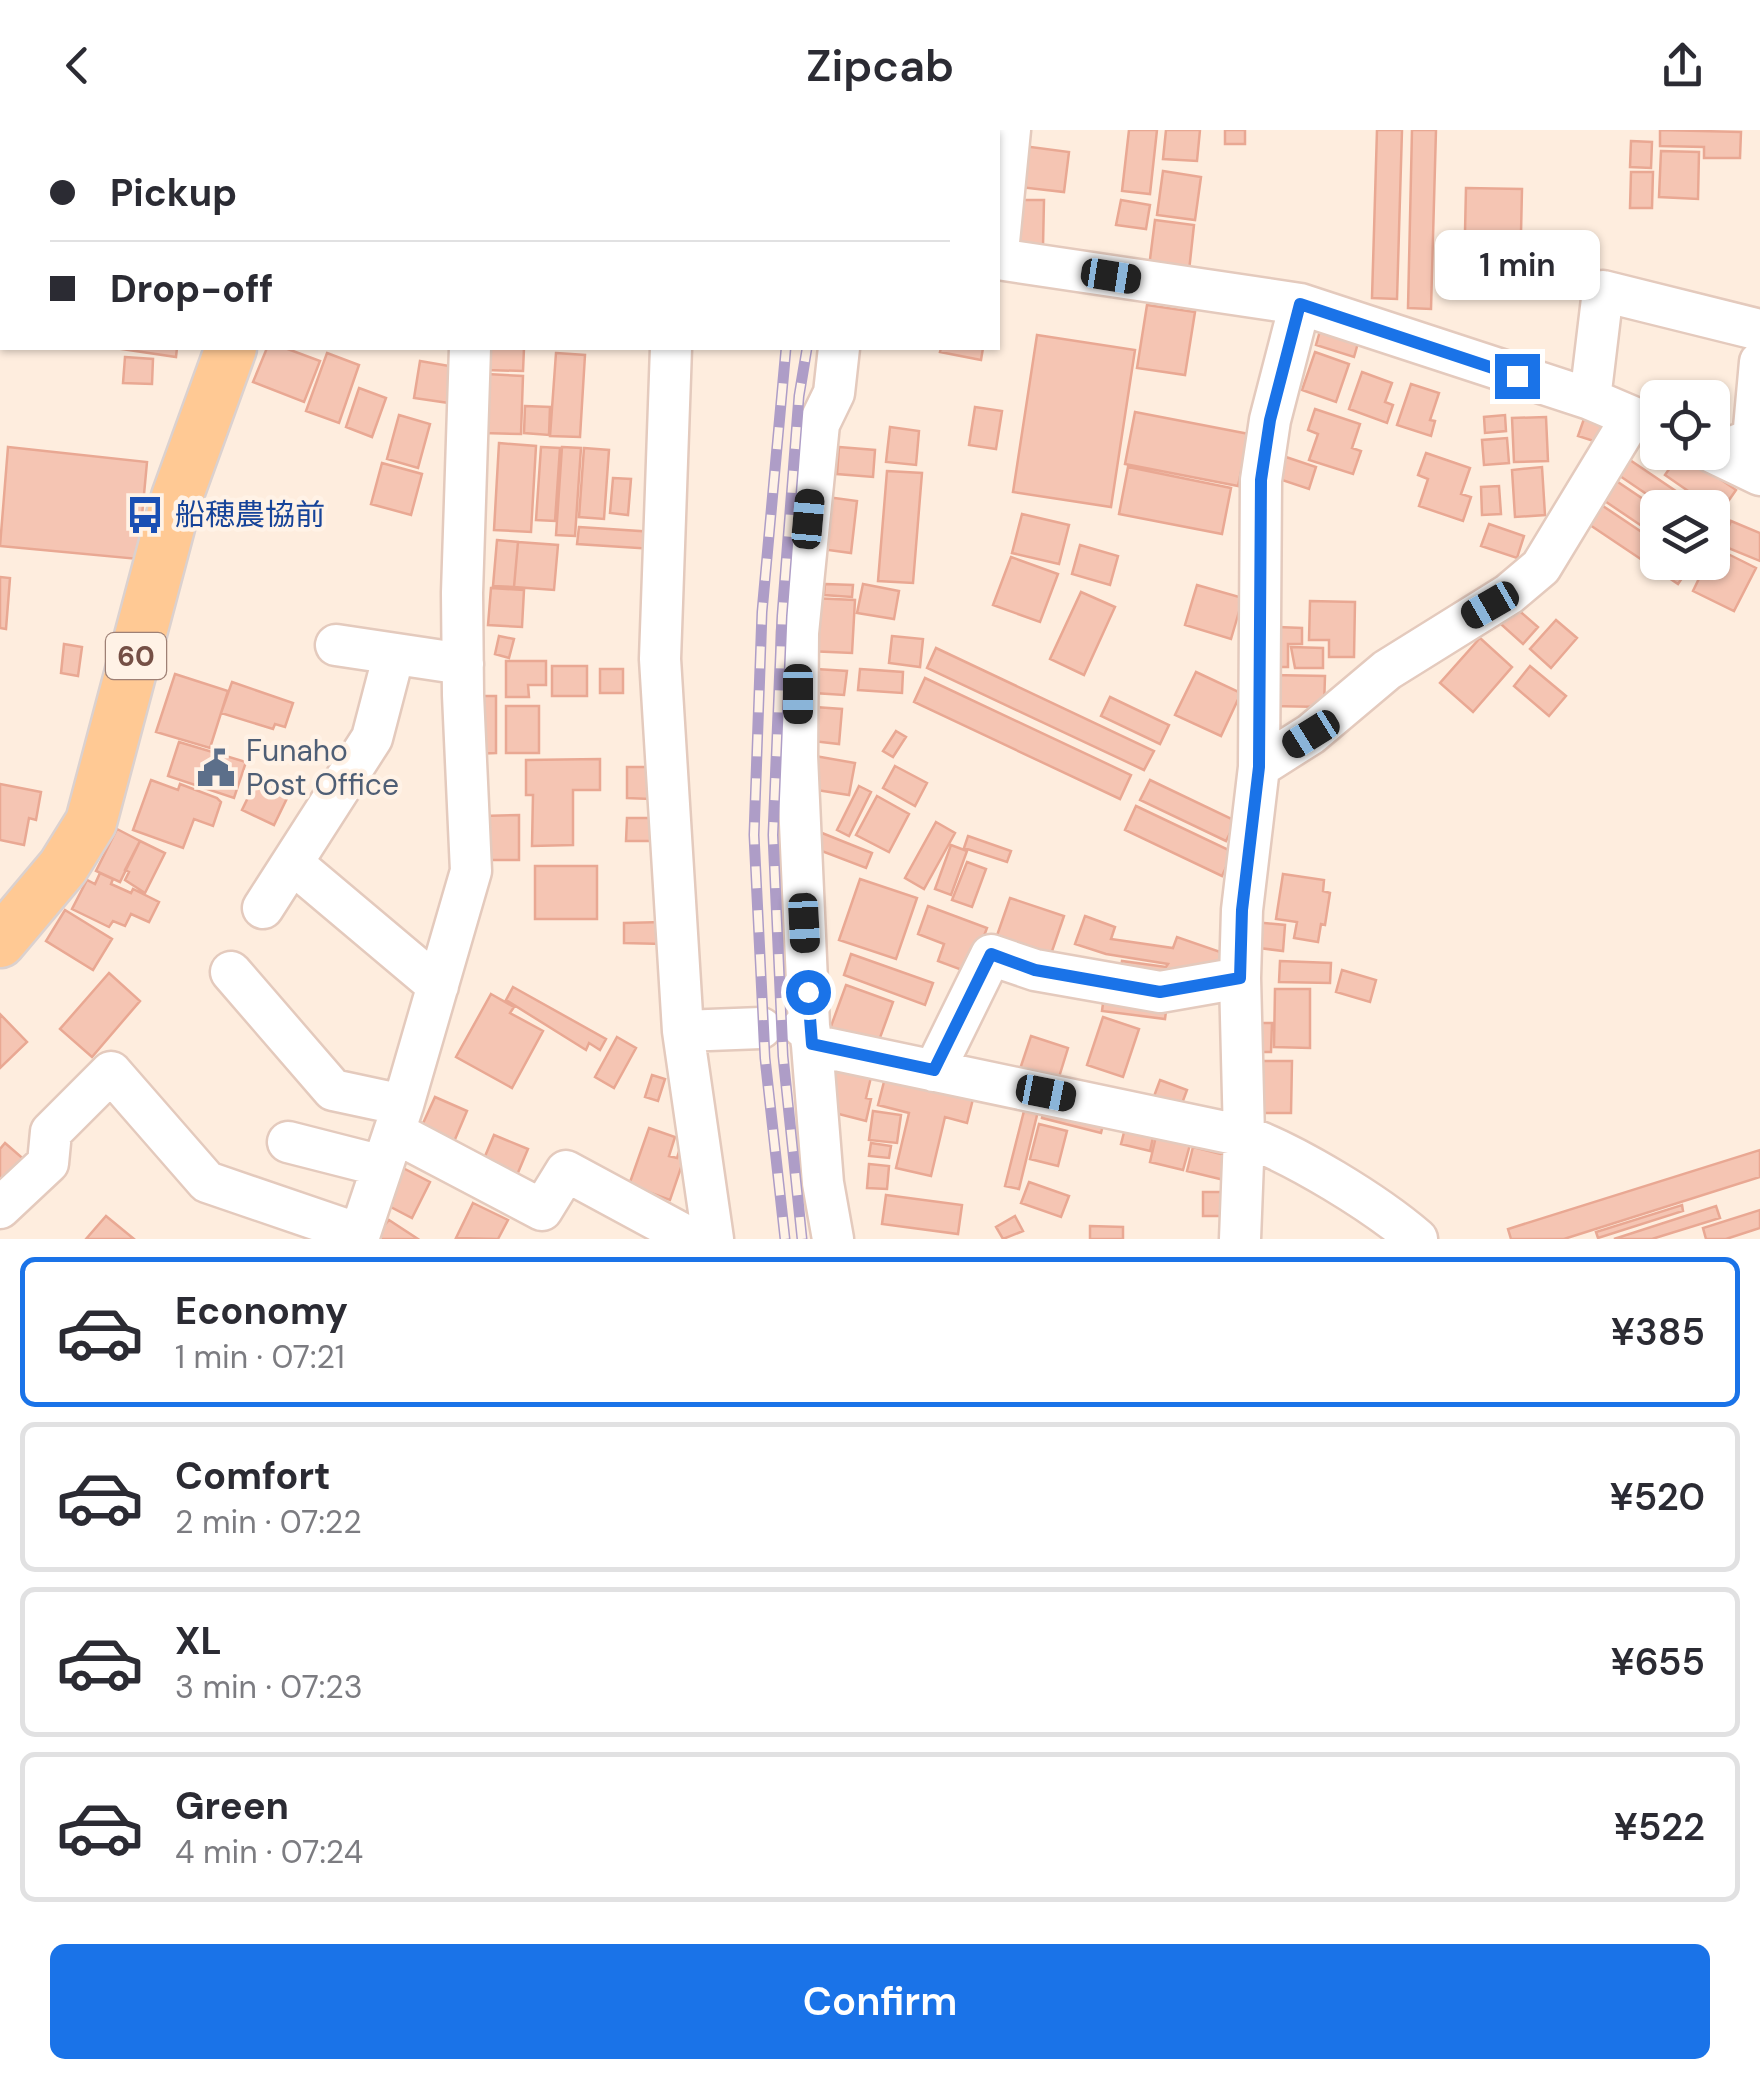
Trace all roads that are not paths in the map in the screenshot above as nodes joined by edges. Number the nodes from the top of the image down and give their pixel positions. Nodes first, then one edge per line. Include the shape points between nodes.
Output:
1 (1010, 130) edge
2 (1000, 234) edge
3 (1000, 255) edge
4 (1300, 304) junction
5 (1760, 330) edge
6 (231, 350) edge
7 (470, 350) edge
8 (672, 350) edge
9 (839, 350) edge
10 (1760, 362) edge
11 (1590, 399) junction
12 (1640, 420) edge
13 (1640, 429) edge
14 (1730, 447) edge
15 (1730, 460) edge
16 (1760, 475) edge
17 (336, 645) dead end
18 (394, 654) junction
19 (463, 664) junction
20 (1259, 767) junction
21 (292, 863) junction
22 (263, 908) dead end
23 (0, 942) edge
24 (231, 972) dead end
25 (1240, 978) junction
26 (438, 986) junction
27 (684, 1031) junction
28 (793, 1032) junction
29 (934, 1070) junction
30 (393, 1134) junction
31 (1244, 1136) junction
32 (288, 1142) dead end
33 (0, 1208) edge
34 (358, 1236) edge
35 (692, 1239) edge
36 (713, 1239) edge
37 (833, 1239) edge
38 (1240, 1239) edge
39 (1416, 1239) edge

1 - 2 street
3 - 4 street
4 - 11 street
4 - 20 street via 1261,480
5 - 11 street via 1604,292
6 - 23 main road, 60 via 177,498 91,822
7 - 19 street
8 - 27 street via 660,659
9 - 28 street via 834,393 818,424 798,633
10 - 14 street via 1753,439
11 - 12 street
13 - 20 street via 1540,567
15 - 16 street
17 - 18 street
18 - 19 street
18 - 21 street via 372,738
19 - 26 street via 471,871
20 - 25 street
21 - 22 street
21 - 26 street
24 - 30 street via 333,1090
25 - 29 street via 1160,992 1035,970 991,954
25 - 31 street
26 - 30 street
27 - 28 street
27 - 36 street
28 - 29 street
28 - 37 street
29 - 31 street
30 - 32 street
30 - 34 street
30 - 35 street via 542,1210 566,1171
31 - 38 street
31 - 39 street via 1269,1144
33 - 34 street via 48,1163 51,1132 111,1072 207,1182

